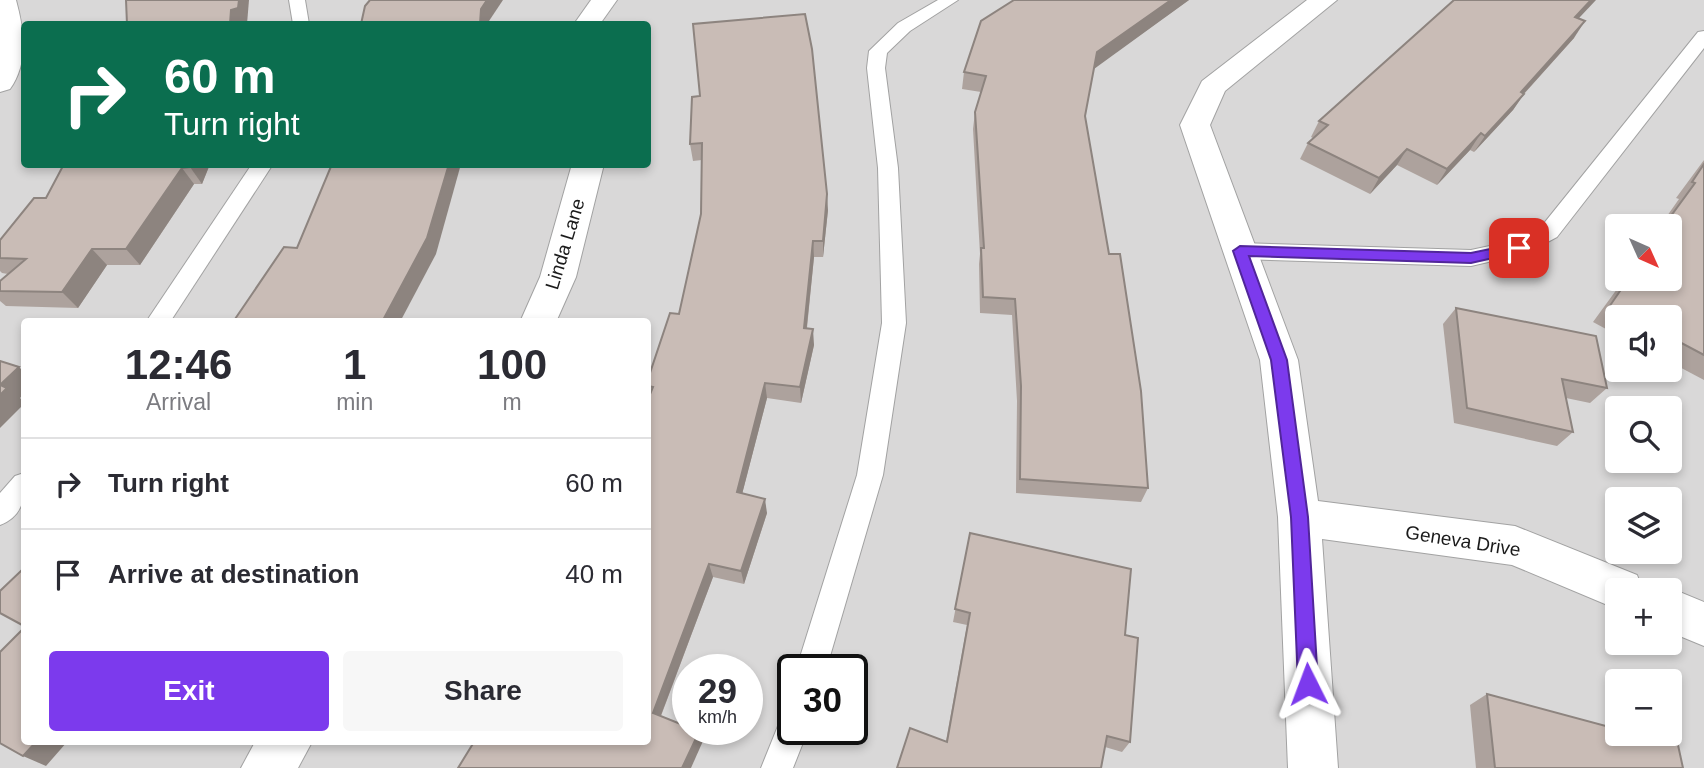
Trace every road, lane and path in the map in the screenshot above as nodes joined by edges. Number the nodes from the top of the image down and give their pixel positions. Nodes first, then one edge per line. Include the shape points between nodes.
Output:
1 (3, 0) edge
2 (296, 0) edge
3 (604, 0) edge
4 (950, 0) edge
5 (1324, 0) edge
6 (300, 21) edge
7 (589, 21) edge
8 (1704, 36) edge
9 (0, 83) edge
10 (260, 168) edge
11 (587, 168) edge
12 (1240, 251) junction
13 (161, 318) edge
14 (540, 318) edge
15 (21, 488) edge
16 (0, 513) edge
17 (1299, 517) junction
18 (1605, 583) edge
19 (1682, 615) edge
20 (1704, 624) edge
21 (816, 654) edge
22 (285, 745) edge
23 (786, 745) edge
24 (266, 768) edge
25 (777, 768) edge
26 (1312, 768) edge

1 - 9 street via 10,32 7,69
2 - 6 lane
3 - 7 street
4 - 21 lane via 904,27 878,51 894,323 870,475
5 - 12 street via 1212,87 1195,125
8 - 12 lane via 1549,232 1519,248 1471,258
10 - 13 lane
11 - 14 street, Linda Lane via 558,277
12 - 17 street via 1279,360
15 - 16 lane
17 - 18 street, Geneva Drive via 1515,546
17 - 26 street
19 - 20 street
22 - 24 street
23 - 25 lane

